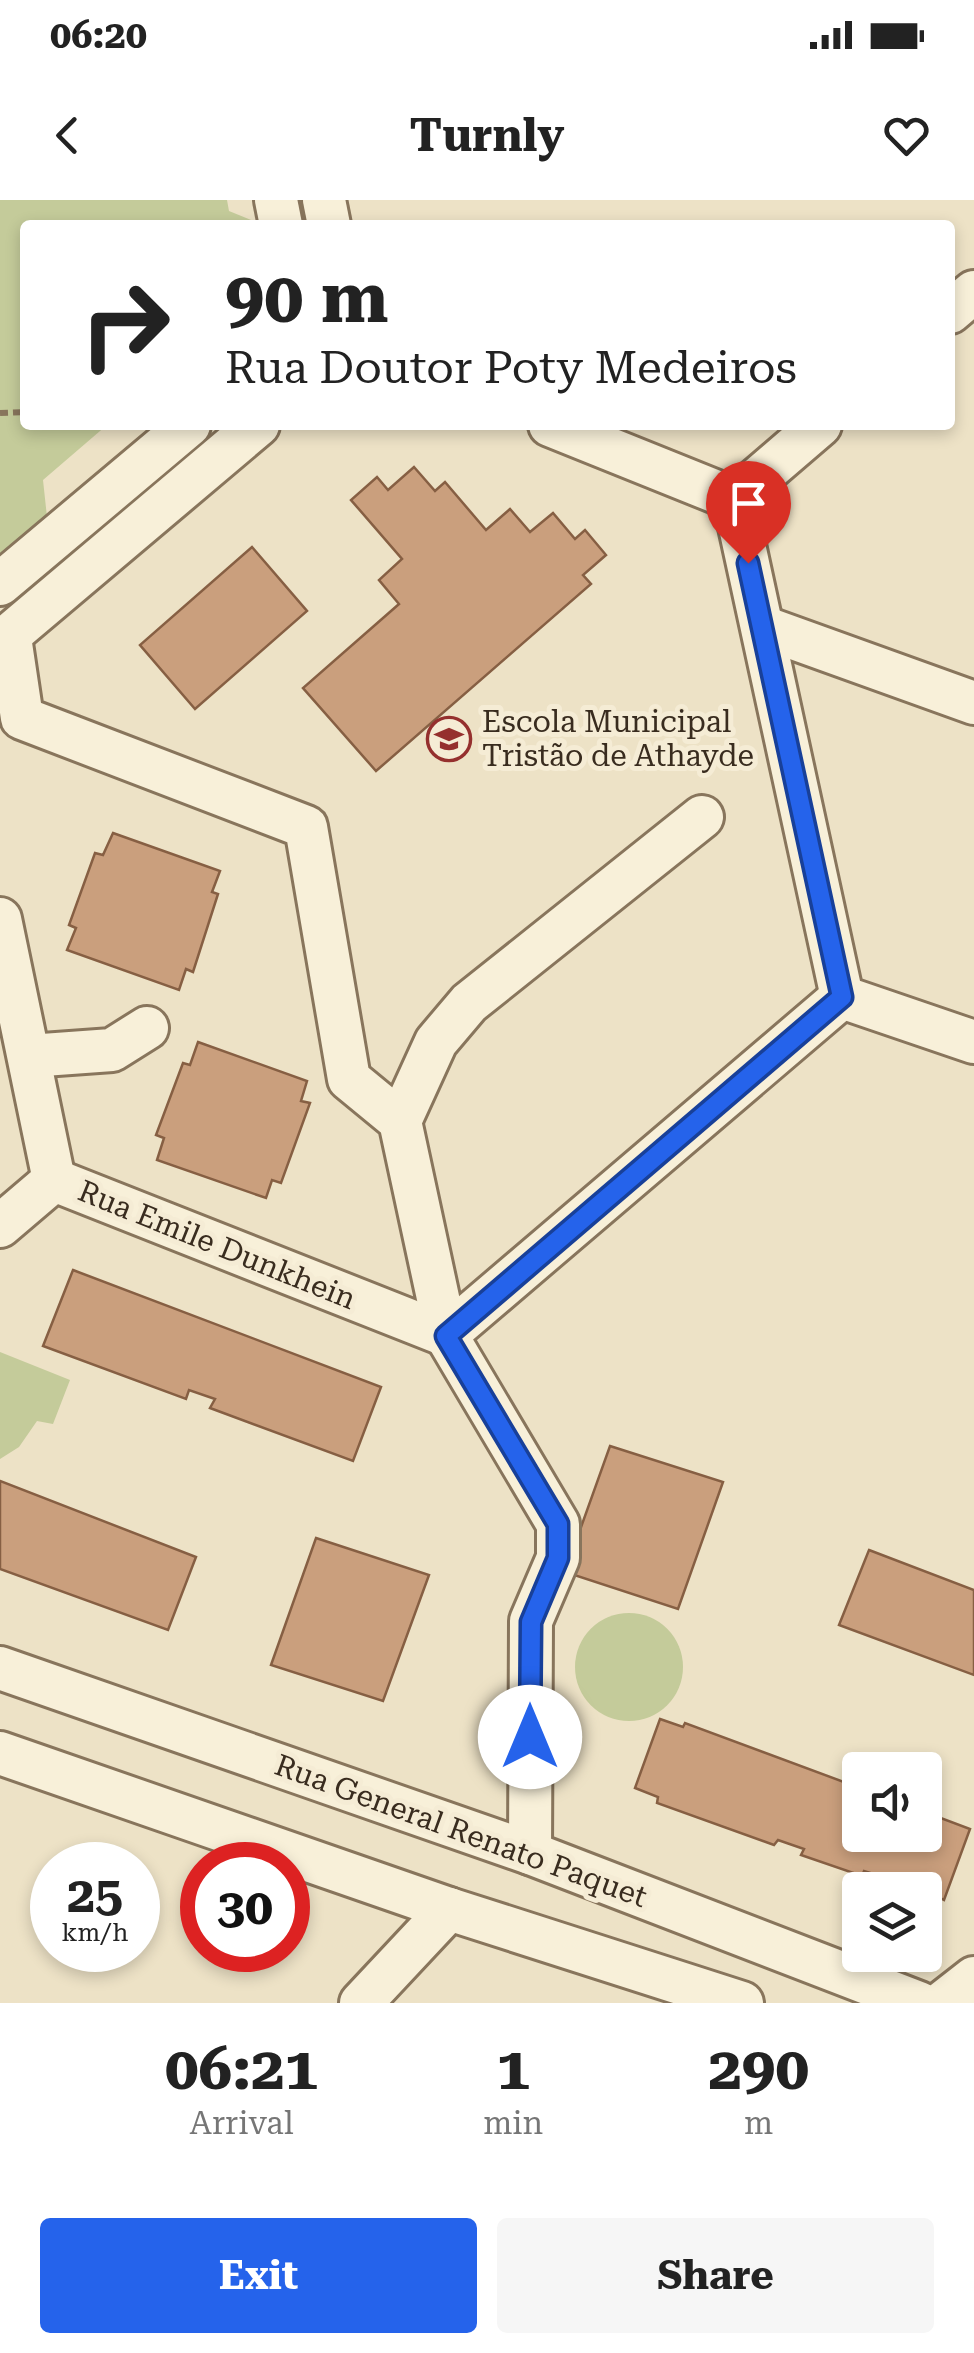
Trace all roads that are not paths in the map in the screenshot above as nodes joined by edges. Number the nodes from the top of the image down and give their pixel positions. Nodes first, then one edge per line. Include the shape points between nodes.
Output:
1 (182, 430) edge
2 (252, 430) edge
3 (562, 430) edge
4 (814, 430) edge
5 (734, 499) junction
6 (0, 584) edge
7 (763, 627) junction
8 (5, 640) edge
9 (974, 703) edge
10 (702, 818) dead end
11 (0, 919) edge
12 (842, 997) junction
13 (10, 1006) edge
14 (147, 1028) dead end
15 (974, 1042) edge
16 (29, 1056) junction
17 (400, 1121) junction
18 (54, 1180) junction
19 (0, 1226) edge
20 (446, 1336) junction
21 (0, 1668) edge
22 (0, 1754) edge
23 (530, 1853) junction
24 (449, 1908) junction
25 (974, 1978) edge
26 (361, 2003) edge
27 (742, 2003) edge
28 (918, 2003) edge
29 (942, 2003) edge

1 - 6 street
2 - 8 street
3 - 5 street
4 - 5 street
5 - 7 street
7 - 9 street
7 - 12 street
8 - 17 street via 22,718 306,827 349,1080
10 - 17 street via 470,1003 436,1042
11 - 13 street
12 - 15 street
12 - 20 street
13 - 16 street
14 - 16 street via 112,1050
16 - 18 street
17 - 20 street
18 - 19 street, Rua Emile Dunkhein
18 - 20 street, Rua Emile Dunkhein
20 - 23 street via 558,1524 558,1558 531,1622
21 - 23 street, Rua General Renato Paquet
22 - 24 street
23 - 28 street, Rua General Renato Paquet
24 - 26 street
24 - 27 street
25 - 29 street

